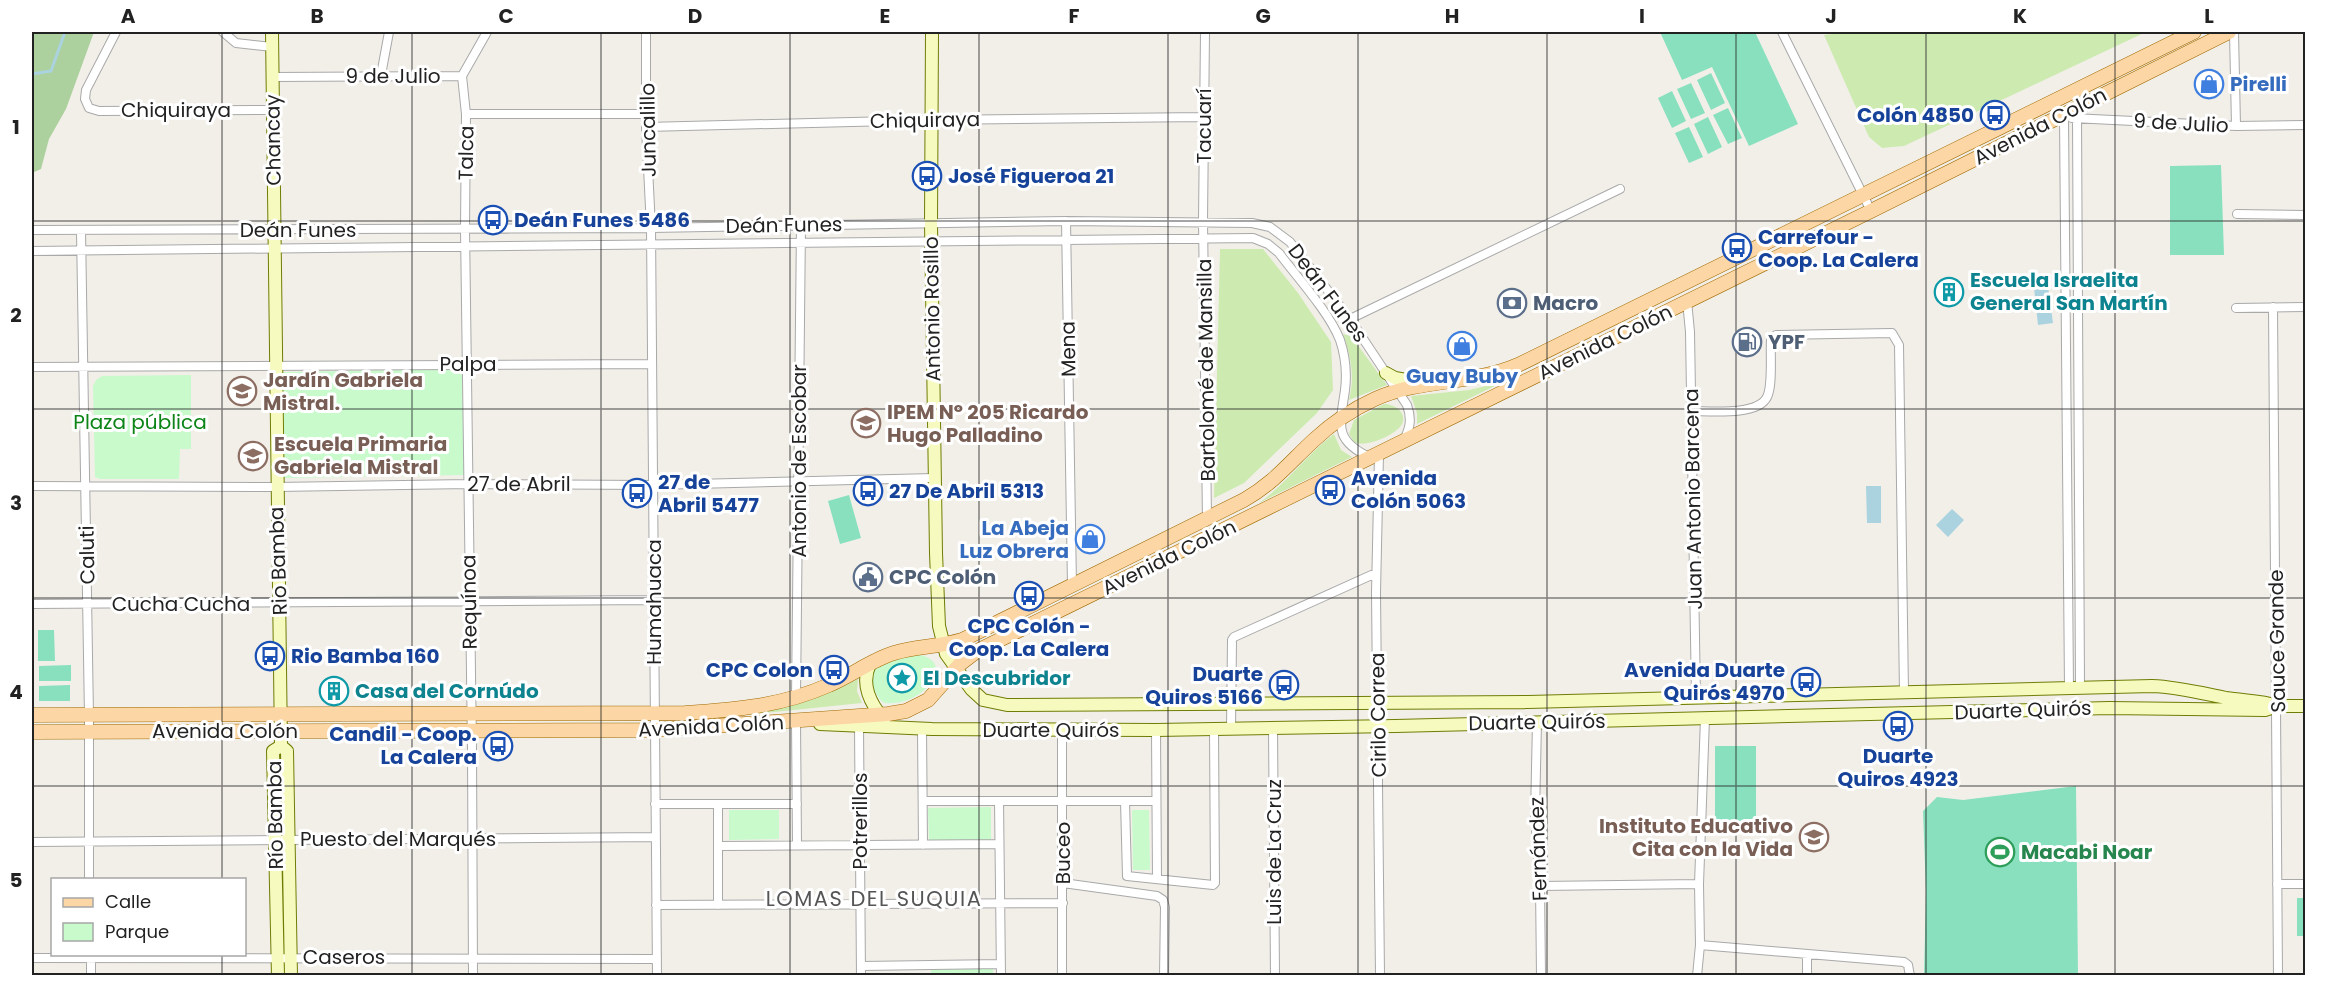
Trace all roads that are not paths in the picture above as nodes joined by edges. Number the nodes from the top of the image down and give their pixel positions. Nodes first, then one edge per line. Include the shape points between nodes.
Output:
1 (116, 32) edge
2 (223, 32) edge
3 (272, 32) edge
4 (389, 32) edge
5 (487, 32) edge
6 (646, 32) edge
7 (932, 32) edge
8 (1205, 32) edge
9 (1782, 32) edge
10 (2194, 32) edge
11 (2229, 32) edge
12 (2234, 32) edge
13 (272, 47) junction
14 (381, 75) junction
15 (462, 76) junction
16 (272, 77) junction
17 (272, 110) junction
18 (466, 114) junction
19 (646, 114) junction
20 (1204, 117) junction
21 (2060, 118) junction
22 (2077, 118) junction
23 (932, 120) junction
24 (2306, 125) edge
25 (2236, 126) junction
26 (646, 127) junction
27 (1620, 189) dead end
28 (1863, 196) junction
29 (1871, 211) junction
30 (2237, 214) dead end
31 (2306, 215) edge
32 (1066, 221) junction
33 (1203, 221) junction
34 (931, 223) junction
35 (801, 225) junction
36 (651, 228) junction
37 (32, 230) edge
38 (274, 230) junction
39 (465, 230) junction
40 (81, 231) junction
41 (1204, 239) junction
42 (1065, 240) junction
43 (932, 242) junction
44 (800, 243) junction
45 (651, 244) junction
46 (466, 247) junction
47 (273, 249) junction
48 (82, 250) junction
49 (32, 251) edge
50 (1688, 302) junction
51 (2273, 307) junction
52 (2306, 307) edge
53 (2236, 308) dead end
54 (2065, 309) junction
55 (1350, 319) junction
56 (2078, 347) junction
57 (468, 364) junction
58 (652, 364) junction
59 (83, 366) junction
60 (275, 366) junction
61 (32, 367) edge
62 (1386, 373) junction
63 (1430, 384) junction
64 (1397, 390) junction
65 (1691, 411) junction
66 (1340, 418) junction
67 (1403, 442) junction
68 (1375, 456) junction
69 (934, 478) junction
70 (799, 480) junction
71 (468, 484) junction
72 (86, 485) junction
73 (653, 485) junction
74 (32, 486) edge
75 (276, 488) junction
76 (1208, 519) junction
77 (1376, 573) junction
78 (1072, 586) junction
79 (654, 600) junction
80 (469, 602) junction
81 (32, 604) edge
82 (87, 604) junction
83 (280, 604) junction
84 (943, 645) junction
85 (870, 664) junction
86 (955, 669) junction
87 (2075, 687) junction
88 (1904, 692) junction
89 (796, 698) junction
90 (1696, 698) junction
91 (1231, 703) junction
92 (1378, 704) junction
93 (2277, 706) junction
94 (2306, 706) edge
95 (280, 714) junction
96 (654, 714) junction
97 (880, 714) junction
98 (32, 715) edge
99 (471, 715) junction
100 (89, 716) junction
101 (1705, 718) junction
102 (796, 721) junction
103 (1537, 722) junction
104 (859, 726) junction
105 (1378, 726) junction
106 (891, 727) junction
107 (1273, 728) junction
108 (922, 729) junction
109 (1214, 729) junction
110 (1231, 729) junction
111 (280, 730) junction
112 (655, 730) junction
113 (1156, 730) junction
114 (472, 731) junction
115 (1062, 731) junction
116 (32, 732) edge
117 (89, 732) junction
118 (281, 746) junction
119 (923, 801) junction
120 (999, 801) junction
121 (1063, 801) junction
122 (1125, 801) junction
123 (1156, 801) junction
124 (655, 804) junction
125 (718, 804) junction
126 (796, 804) junction
127 (656, 837) junction
128 (275, 839) junction
129 (289, 839) junction
130 (472, 839) junction
131 (89, 841) junction
132 (32, 842) edge
133 (999, 844) junction
134 (797, 845) junction
135 (860, 845) junction
136 (923, 845) junction
137 (718, 846) junction
138 (89, 878) edge
139 (1157, 879) junction
140 (1063, 883) junction
141 (1699, 884) junction
142 (2277, 884) junction
143 (2306, 884) edge
144 (1540, 886) junction
145 (1000, 903) junction
146 (1063, 903) junction
147 (860, 904) junction
148 (656, 905) junction
149 (718, 905) junction
150 (1700, 945) junction
151 (1807, 955) junction
152 (91, 956) edge
153 (284, 957) junction
154 (473, 957) junction
155 (32, 958) edge
156 (657, 958) junction
157 (1001, 964) junction
158 (925, 965) junction
159 (861, 971) edge
160 (91, 975) edge
161 (278, 975) edge
162 (291, 975) edge
163 (473, 975) edge
164 (657, 975) edge
165 (925, 975) edge
166 (1001, 975) edge
167 (1062, 975) edge
168 (1164, 975) edge
169 (1275, 975) edge
170 (1380, 975) edge
171 (1541, 975) edge
172 (1697, 975) edge
173 (1807, 975) edge
174 (1910, 975) edge
175 (2277, 975) edge

1 - 17 street, Chiquiraya via 86,90 89,108
2 - 13 street via 236,42
3 - 13 main road, Chancay
4 - 14 street
5 - 15 street, 9 de Julio
6 - 19 street, Juncalillo
7 - 23 main road, Antonio Rosillo
8 - 20 street, Tacuarí
9 - 28 street
10 - 28 main road, Avenida Colón
11 - 21 main road, Avenida Colón
12 - 25 street
13 - 16 main road, Chancay
14 - 15 street, 9 de Julio
14 - 16 street, 9 de Julio
15 - 18 street, Talca
16 - 17 main road, Chancay
17 - 38 main road, Chancay
18 - 19 street
18 - 39 street, Talca
19 - 26 street, Juncalillo
20 - 23 street, Chiquiraya
20 - 33 street, Tacuarí
21 - 22 street, 9 de Julio
21 - 29 main road, Avenida Colón
21 - 54 street
22 - 25 street, 9 de Julio
22 - 56 street
23 - 26 street, Chiquiraya
23 - 34 main road, Antonio Rosillo
24 - 25 street, 9 de Julio
26 - 36 street, Juncalillo
27 - 55 street
28 - 29 street
28 - 63 main road, Avenida Colón via 1511,368 1481,377
29 - 50 main road, Avenida Colón
30 - 31 street
32 - 33 street, Deán Funes
32 - 34 street, Deán Funes
32 - 42 street, Mena
33 - 41 street, Bartolomé de Mansilla
33 - 55 street, Deán Funes via 1263,224 1280,233
34 - 35 street, Deán Funes
34 - 43 main road, Antonio Rosillo
35 - 36 street, Deán Funes
35 - 44 street, Antonio de Escobar
36 - 39 street, Deán Funes
36 - 45 street, Humahuaca
37 - 40 street, Deán Funes
38 - 39 street, Deán Funes
38 - 40 street, Deán Funes
38 - 47 main road, Chancay
39 - 46 street, Requínoa
40 - 48 street, Caluti
41 - 42 street, Deán Funes
41 - 66 street, Deán Funes via 1253,238 1279,253 1340,340 1346,377
41 - 76 street, Bartolomé de Mansilla
42 - 43 street, Deán Funes
42 - 78 street, Mena
43 - 44 street, Deán Funes
43 - 69 main road, Antonio Rosillo
44 - 45 street, Deán Funes
44 - 70 street, Antonio de Escobar
45 - 46 street, Deán Funes
45 - 58 street, Humahuaca
46 - 47 street, Deán Funes
46 - 57 street, Requínoa
47 - 48 street, Deán Funes
47 - 60 main road, Rio Bamba
48 - 49 street, Deán Funes
48 - 59 street, Caluti
50 - 65 street, Juan Antonio Barcena
50 - 67 main road, Avenida Colón
51 - 52 street
51 - 53 street
51 - 93 street, Sauce Grande
54 - 56 street
54 - 87 street
55 - 62 street, Deán Funes
56 - 87 street
57 - 58 street, Palpa
57 - 60 street, Palpa
57 - 71 street, Requínoa
58 - 73 street, Humahuaca
59 - 60 street, Palpa
59 - 61 street, Palpa
59 - 72 street, Caluti
60 - 75 main road, Rio Bamba
62 - 63 main road
62 - 64 street, Deán Funes
63 - 64 main road, Avenida Colón
64 - 66 main road, Avenida Colón
64 - 67 street, Deán Funes via 1411,417
65 - 88 street via 1750,409 1762,404 1769,394 1771,340 1776,335 1892,333 1899,345
65 - 90 street, Juan Antonio Barcena
66 - 68 street, Deán Funes via 1344,439 1354,449
66 - 76 main road, Avenida Colón via 1271,483
67 - 68 main road, Avenida Colón
68 - 77 street, Cirilo Correa
68 - 86 main road, Avenida Colón via 994,642
69 - 70 street, 27 de Abril
69 - 84 main road, Antonio Rosillo
70 - 73 street, 27 de Abril
70 - 89 street, Antonio de Escobar
71 - 73 street, 27 de Abril
71 - 75 street, 27 de Abril
71 - 80 street, Requínoa
72 - 74 street, 27 de Abril
72 - 75 street, 27 de Abril
72 - 82 street, Caluti
73 - 79 street, Humahuaca
75 - 83 main road, Rio Bamba
76 - 78 main road, Avenida Colón
77 - 91 street via 1234,637
77 - 92 street, Cirilo Correa
78 - 84 main road, Avenida Colón via 962,640
79 - 80 street, Cucha Cucha
79 - 96 street, Humahuaca
80 - 83 street, Cucha Cucha
80 - 99 street, Requínoa
81 - 82 street, Cucha Cucha
82 - 83 street, Cucha Cucha
82 - 100 street, Caluti
83 - 95 main road, Rio Bamba
84 - 85 main road, Avenida Colón via 903,650
84 - 86 main road, Duarte Quirós
85 - 89 main road, Avenida Colón
85 - 97 main road via 866,689
86 - 91 main road, Duarte Quirós via 983,700 999,704
86 - 97 main road, Avenida Colón via 921,705
87 - 88 main road, Duarte Quirós
87 - 93 main road, Duarte Quirós via 2180,687
88 - 90 main road, Duarte Quirós
89 - 96 main road, Avenida Colón via 749,708
90 - 92 main road, Duarte Quirós
91 - 92 main road, Duarte Quirós
91 - 110 street
92 - 105 street, Cirilo Correa
93 - 94 main road, Duarte Quirós
93 - 101 main road, Duarte Quirós via 2265,710 2109,708
93 - 142 street, Sauce Grande
95 - 99 main road, Avenida Colón
95 - 100 main road, Avenida Colón
95 - 111 main road, Rio Bamba
96 - 99 main road, Avenida Colón
96 - 112 street, Humahuaca
97 - 102 main road, Avenida Colón
97 - 104 street
97 - 106 main road
98 - 100 main road, Avenida Colón
99 - 114 street, Requínoa
100 - 117 street, Caluti
101 - 103 main road, Duarte Quirós
101 - 141 street
102 - 104 main road, Duarte Quirós
102 - 112 main road, Avenida Colón
102 - 126 street
103 - 105 main road, Duarte Quirós
103 - 144 street, Fernández via 1535,816
104 - 106 main road, Duarte Quirós
104 - 135 street, Potrerillos
105 - 107 main road, Duarte Quirós
105 - 170 street, Cirilo Correa
106 - 108 main road, Duarte Quirós
107 - 110 main road, Duarte Quirós
107 - 169 street, Luis de La Cruz
108 - 115 main road, Duarte Quirós
108 - 119 street
109 - 110 main road, Duarte Quirós
109 - 113 main road, Duarte Quirós
109 - 139 street via 1215,883
111 - 114 main road, Avenida Colón
111 - 117 main road, Avenida Colón
111 - 118 main road, Rio Bamba
112 - 114 main road, Avenida Colón
112 - 124 street, Humahuaca
113 - 115 main road, Duarte Quirós
113 - 123 street
114 - 130 street, Requínoa
115 - 121 street, Buceo
116 - 117 main road, Avenida Colón
117 - 131 street, Caluti
118 - 128 main road, Río Bamba via 273,751
118 - 129 main road, Río Bamba via 286,751
119 - 120 street
119 - 136 street
120 - 121 street
120 - 133 street
121 - 122 street
121 - 140 street, Buceo
122 - 123 street
122 - 139 street via 1125,875
123 - 139 street
124 - 125 street
124 - 127 street, Humahuaca
125 - 126 street
125 - 137 street
126 - 134 street
127 - 130 street, Puesto del Marqués
127 - 148 street, Humahuaca
128 - 129 street, Puesto del Marqués
128 - 131 street, Puesto del Marqués
128 - 153 main road, Río Bamba
129 - 130 street, Puesto del Marqués
129 - 153 main road, Río Bamba
130 - 154 street, Requínoa
131 - 132 street, Puesto del Marqués
131 - 138 street, Caluti
133 - 136 street
133 - 145 street
134 - 135 street
134 - 137 street
135 - 136 street
135 - 147 street, Potrerillos
137 - 149 street
140 - 146 street, Buceo
140 - 168 street via 1163,900
141 - 144 street
141 - 150 street
142 - 143 street
142 - 175 street, Sauce Grande
144 - 171 street, Fernández
145 - 146 street
145 - 147 street
145 - 157 street
146 - 167 street, Buceo
147 - 149 street
147 - 159 street, Potrerillos
148 - 149 street
148 - 156 street, Humahuaca
150 - 151 street
150 - 172 street
151 - 173 street
151 - 174 street via 1904,962
152 - 153 street, Caseros
152 - 155 street, Caseros
152 - 160 street
153 - 154 street, Caseros
153 - 161 main road, Río Bamba
153 - 162 main road, Río Bamba
154 - 156 street, Caseros
154 - 163 street, Requínoa
156 - 164 street, Humahuaca
157 - 158 street
157 - 166 street
158 - 159 street
158 - 165 street

